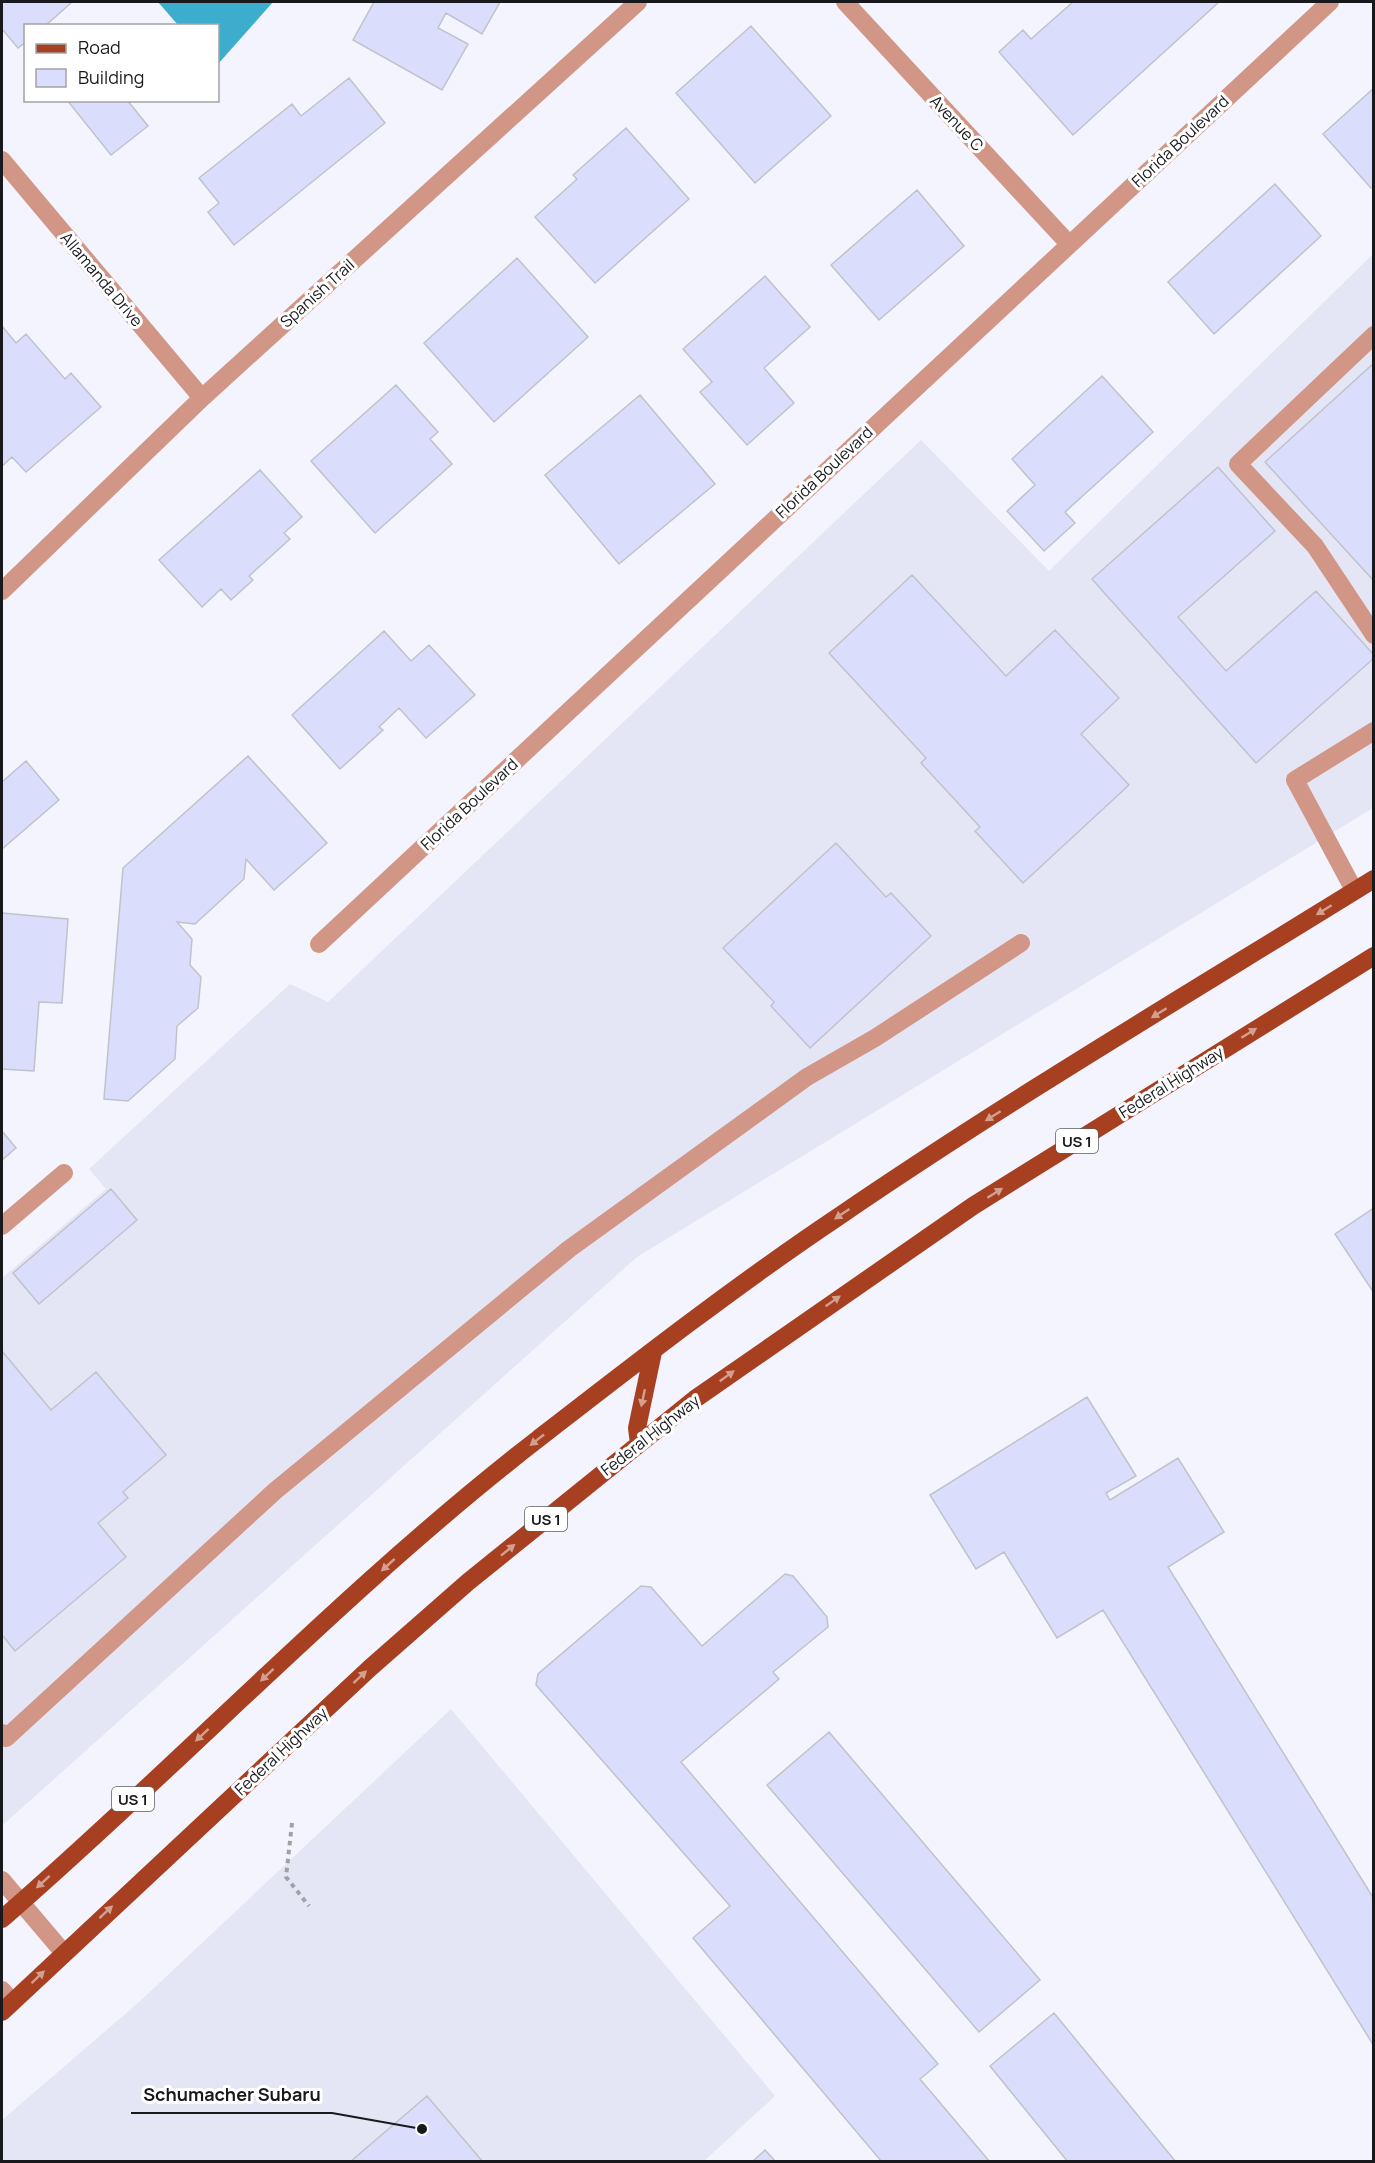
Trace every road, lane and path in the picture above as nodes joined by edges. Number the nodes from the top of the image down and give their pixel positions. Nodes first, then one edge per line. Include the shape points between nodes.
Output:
1 (844, 2) edge
2 (1330, 2) edge
3 (625, 6) edge
4 (2, 160) edge
5 (1069, 244) junction
6 (1374, 335) edge
7 (202, 398) junction
8 (2, 591) edge
9 (1374, 635) edge
10 (1374, 731) edge
11 (1374, 879) edge
12 (1354, 890) junction
13 (1021, 943) dead end
14 (319, 944) dead end
15 (1374, 956) edge
16 (64, 1173) dead end
17 (2, 1226) edge
18 (653, 1352) junction
19 (639, 1444) junction
20 (2, 1733) edge
21 (292, 1823) dead end
22 (2, 1880) edge
23 (21, 1903) junction
24 (309, 1906) dead end
25 (2, 1919) edge
26 (63, 1952) junction
27 (5, 2001) edge

1 - 5 street, Avenue C
2 - 5 street, Florida Boulevard
3 - 7 street, Spanish Trail
4 - 7 street, Allamanda Drive
5 - 14 street, Florida Boulevard
6 - 9 street via 1238,464 1315,546
7 - 8 street, Spanish Trail
10 - 12 street via 1295,780
11 - 12 main road, US 1
12 -> 18 main road, US 1 via 838,1216
13 - 20 street via 875,1038 807,1077 569,1249 275,1491 6,1738
19 -> 15 main road, Federal Highway / US 1 via 695,1399 973,1206
16 - 17 street
18 -> 19 main road via 637,1428
18 -> 23 main road, US 1 via 438,1520
26 -> 19 main road, Federal Highway / US 1 via 370,1668 468,1582
21 - 24 path via 286,1877
22 - 23 street
23 - 25 main road, US 1
23 - 26 street
27 -> 26 main road, Federal Highway / US 1

